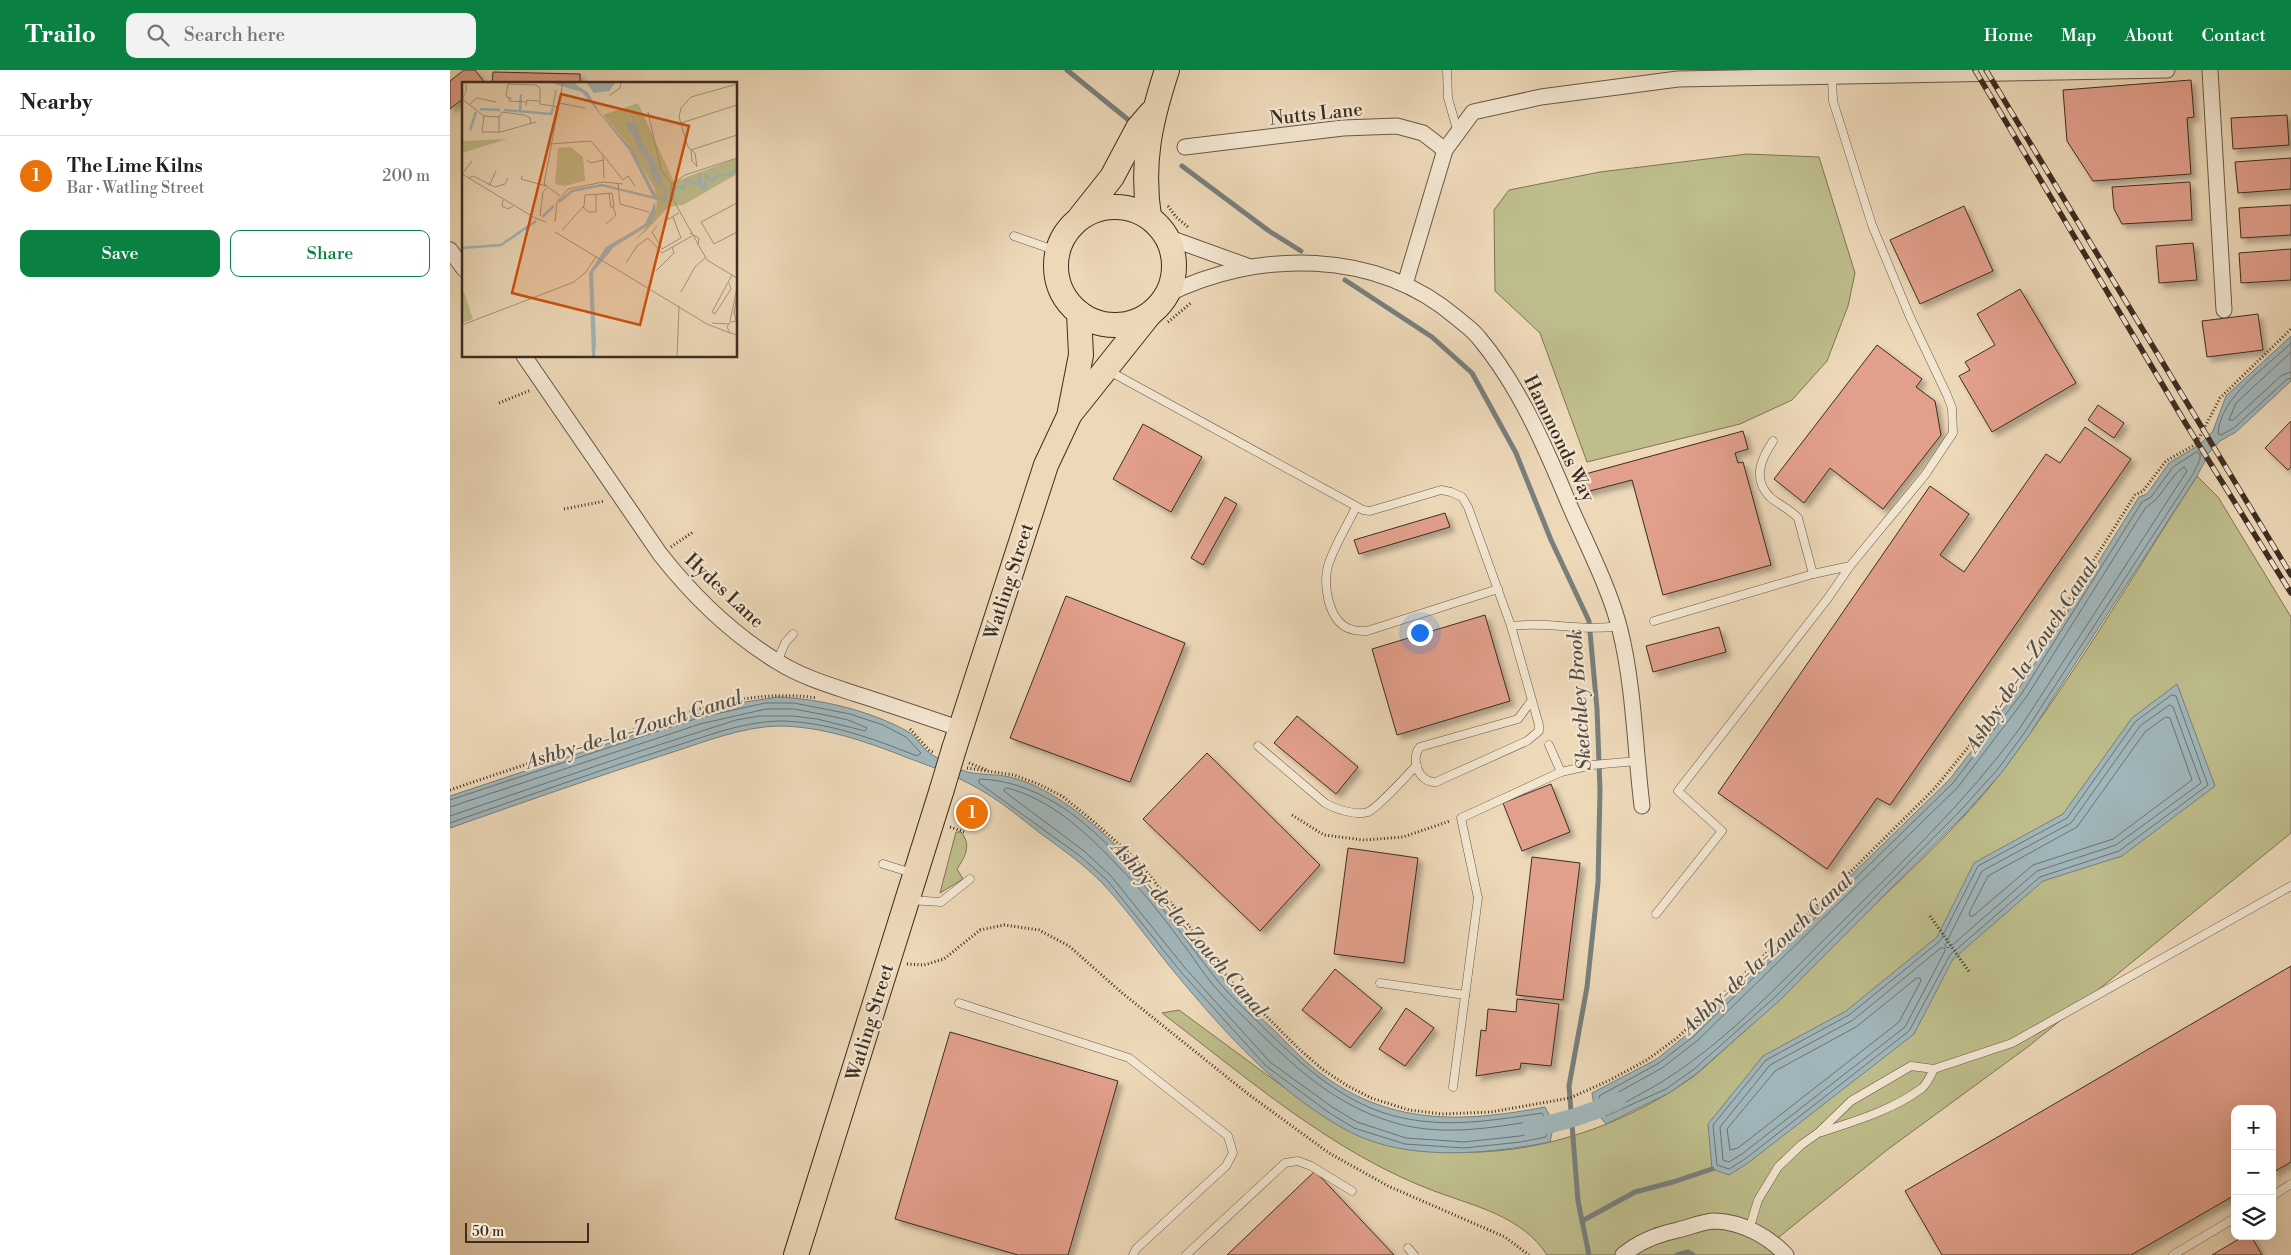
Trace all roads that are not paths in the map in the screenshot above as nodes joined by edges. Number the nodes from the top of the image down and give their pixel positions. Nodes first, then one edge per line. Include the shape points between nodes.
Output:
1 (1167, 70) edge
2 (1448, 70) edge
3 (2167, 70) edge
4 (2210, 70) edge
5 (1832, 76) junction
6 (1154, 109) junction
7 (1458, 133) junction
8 (1185, 146) dead end
9 (1445, 150) junction
10 (1081, 216) junction
11 (1149, 217) junction
12 (1014, 236) dead end
13 (1167, 237) junction
14 (450, 250) edge
15 (1057, 250) junction
16 (462, 266) edge
17 (1250, 267) junction
18 (1404, 284) junction
19 (1166, 295) junction
20 (2224, 310) dead end
21 (1079, 313) junction
22 (1150, 314) junction
23 (525, 358) edge
24 (1107, 370) junction
25 (1069, 416) junction
26 (1773, 441) dead end
27 (1356, 507) junction
28 (1850, 566) junction
29 (1813, 574) junction
30 (1498, 589) junction
31 (1654, 621) dead end
32 (1511, 626) junction
33 (1619, 626) junction
34 (793, 634) dead end
35 (777, 662) junction
36 (1532, 700) junction
37 (1549, 745) dead end
38 (1258, 746) dead end
39 (953, 749) junction
40 (1630, 761) junction
41 (1417, 765) junction
42 (1561, 772) junction
43 (1642, 806) dead end
44 (883, 864) dead end
45 (915, 874) junction
46 (970, 880) dead end
47 (2291, 886) edge
48 (907, 899) junction
49 (1656, 914) dead end
50 (1380, 983) dead end
51 (1465, 995) junction
52 (959, 1004) dead end
53 (1934, 1069) junction
54 (1453, 1087) dead end
55 (1818, 1134) junction
56 (2291, 1184) edge
57 (1352, 1192) dead end
58 (2274, 1195) edge
59 (2231, 1220) edge
60 (1749, 1230) junction
61 (1408, 1248) dead end
62 (1624, 1254) edge
63 (796, 1255) edge
64 (1133, 1255) edge
65 (1186, 1255) edge
66 (1414, 1255) edge
67 (1786, 1255) edge
68 (2173, 1255) edge

1 - 6 highway
2 - 7 lane via 1448,98
3 - 5 street
4 - 20 street
5 - 7 street via 1678,79 1541,97 1474,112
5 - 28 lane via 1833,101 1872,225 1947,395 1954,420 1953,433 1925,475
6 - 10 highway via 1138,128 1112,177
6 - 11 highway via 1145,163
7 - 9 street
8 - 9 street, Nutts Lane via 1343,128 1397,126 1423,134
9 - 18 street
10 - 11 highway via 1097,208 1115,206 1133,209
10 - 15 highway via 1066,231
11 - 13 highway
12 - 15 lane
13 - 17 street, Hammonds Way
13 - 19 highway via 1173,256 1173,276
14 - 16 street
15 - 21 highway via 1055,268 1058,285 1066,301
17 - 18 street, Hammonds Way via 1306,263 1345,265
17 - 19 street, Hammonds Way via 1206,278
18 - 33 street, Hammonds Way via 1439,303 1478,336 1508,376 1559,480
19 - 22 highway
21 - 22 highway via 1096,322 1114,326 1133,323
21 - 25 highway, Watling Street via 1081,355
22 - 24 highway, Watling Street
23 - 35 street, Hydes Lane via 660,554 685,585 727,625
24 - 25 highway, Watling Street
24 - 27 lane
25 - 39 highway, Watling Street via 1046,465
26 - 29 lane via 1762,457 1761,482 1770,496 1798,518
27 - 30 lane via 1370,511 1441,490 1462,497
27 - 30 lane via 1328,567 1326,586 1335,617 1344,626 1355,631 1367,631
28 - 29 lane
28 - 49 lane via 1678,791 1722,831
29 - 31 lane
30 - 32 lane
32 - 33 lane via 1531,623 1604,629
32 - 36 lane
33 - 40 street, Hammonds Way via 1629,683
34 - 35 lane
35 - 39 street, Hydes Lane
36 - 41 lane via 1518,719 1420,747 1416,750
36 - 41 lane via 1539,724 1538,730 1527,741 1436,782 1423,780
37 - 42 lane
38 - 41 lane via 1326,803 1338,809 1359,812 1370,811
39 - 45 highway, Watling Street, bridge
40 - 42 lane via 1592,764
40 - 43 street, Hammonds Way
42 - 51 lane via 1461,818 1478,898
44 - 45 lane
45 - 48 highway, Watling Street
46 - 48 lane via 941,902
47 - 53 lane via 2012,1043
48 - 63 highway, Watling Street
50 - 51 lane
51 - 54 lane
52 - 64 lane via 1129,1058 1228,1136 1233,1154 1226,1166
53 - 55 lane via 1923,1087 1898,1102
53 - 55 lane via 1911,1066 1851,1102
55 - 60 lane via 1800,1145 1778,1167 1758,1200
56 - 58 lane
57 - 65 lane via 1298,1160 1285,1163
59 - 68 lane
60 - 62 street via 1737,1224 1714,1221 1659,1234
60 - 67 street via 1773,1241
61 - 66 lane

